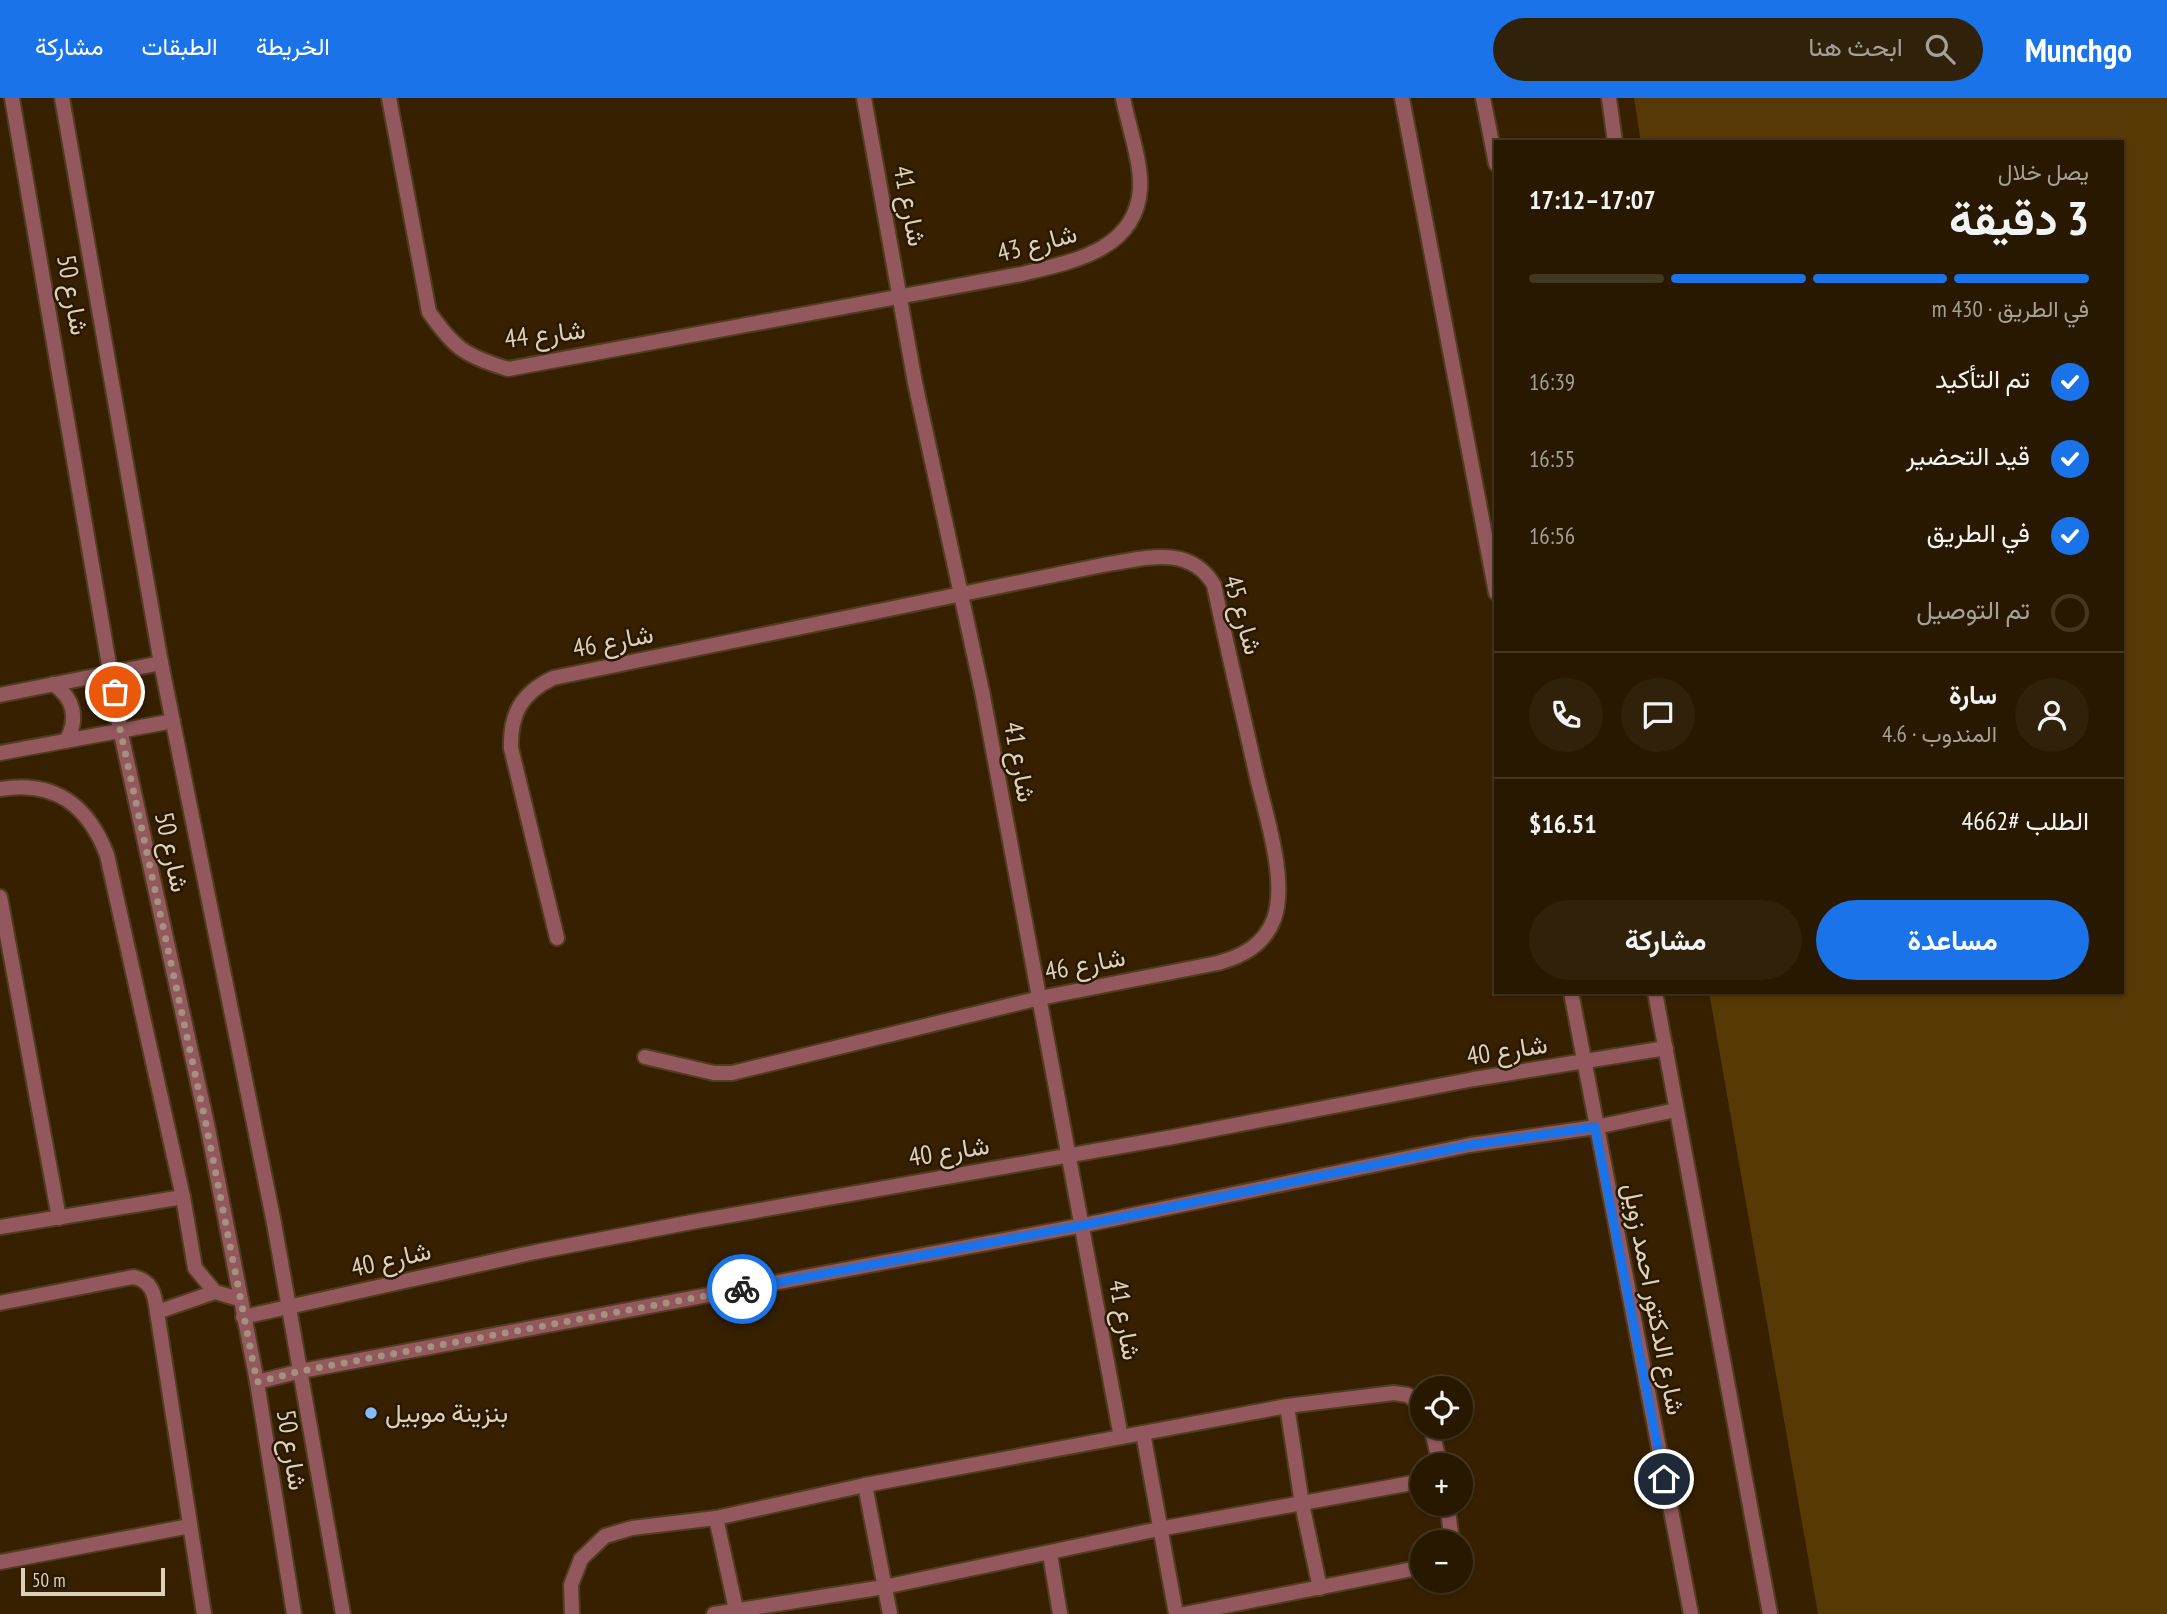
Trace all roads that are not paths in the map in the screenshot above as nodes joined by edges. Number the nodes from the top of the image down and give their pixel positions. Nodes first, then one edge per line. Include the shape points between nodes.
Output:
1 (12, 98) edge
2 (62, 98) edge
3 (389, 98) edge
4 (864, 98) edge
5 (1123, 98) edge
6 (1402, 98) edge
7 (1483, 98) edge
8 (1609, 98) edge
9 (1615, 140) edge
10 (1494, 154) edge
11 (902, 296) junction
12 (1494, 582) edge
13 (961, 597) junction
14 (162, 663) junction
15 (112, 673) junction
16 (52, 684) junction
17 (0, 695) edge
18 (173, 721) junction
19 (120, 729) junction
20 (66, 741) junction
21 (0, 752) edge
22 (0, 789) edge
23 (0, 897) edge
24 (1274, 920) joint
25 (557, 938) dead end
26 (4, 945) edge
27 (1571, 994) edge
28 (1655, 994) edge
29 (1040, 998) junction
30 (1665, 1048) junction
31 (645, 1057) dead end
32 (1584, 1063) junction
33 (1676, 1110) junction
34 (1595, 1127) junction
35 (1071, 1155) junction
36 (183, 1197) junction
37 (59, 1218) junction
38 (1, 1223) edge
39 (1084, 1225) junction
40 (215, 1292) junction
41 (239, 1299) junction
42 (0, 1303) edge
43 (288, 1307) junction
44 (157, 1312) junction
45 (243, 1317) junction
46 (301, 1371) junction
47 (257, 1382) junction
48 (1410, 1397) edge
49 (1287, 1406) junction
50 (1143, 1433) junction
51 (1121, 1437) junction
52 (1410, 1483) edge
53 (865, 1485) junction
54 (1302, 1504) junction
55 (716, 1518) junction
56 (191, 1526) junction
57 (1159, 1529) junction
58 (1050, 1554) junction
59 (0, 1562) edge
60 (1410, 1570) edge
61 (884, 1587) junction
62 (1320, 1588) junction
63 (736, 1612) edge
64 (204, 1614) edge
65 (294, 1614) edge
66 (343, 1614) edge
67 (572, 1614) edge
68 (714, 1614) edge
69 (890, 1614) edge
70 (1060, 1614) edge
71 (1176, 1614) edge
72 (1184, 1614) edge
73 (1690, 1614) edge
74 (1770, 1614) edge

1 - 15 street, شارع 50
2 - 14 street, شارع 50
3 - 11 street, شارع 44 via 429,312 449,340 475,359 508,369
4 - 11 street, شارع 41
5 - 11 street, شارع 43 via 1140,187 1134,213 1119,236 1068,263
6 - 12 street
7 - 10 street
8 - 9 street
11 - 13 street, شارع 41 via 915,383
13 - 24 street, شارع 45 via 1168,555 1183,557 1207,573 1214,585 1274,855 1278,903
13 - 25 street, شارع 46 via 553,678 533,688 518,705 510,725 511,748
13 - 29 street, شارع 41
14 - 15 street
14 - 18 street, شارع 50
15 - 16 street
15 - 19 street, شارع 50
16 - 17 street
16 - 20 street via 73,709
18 - 19 street
18 - 43 street, شارع 50
19 - 20 street
19 - 41 street, شارع 50
20 - 21 street
22 - 36 street via 36,788 60,795 82,810 97,831 107,855
23 - 26 street
24 - 29 street, شارع 46 via 1266,935 1239,957
26 - 37 street
27 - 32 street, شارع الدكتور احمد زويل
28 - 30 street
29 - 31 street, شارع 46 via 732,1073
29 - 35 street, شارع 41
30 - 32 street, شارع 40
30 - 33 street
32 - 34 street, شارع الدكتور احمد زويل
32 - 35 street, شارع 40 via 1474,1079
33 - 34 street
33 - 74 street
34 - 39 street via 1470,1145
34 - 73 street, شارع الدكتور احمد زويل
35 - 39 street, شارع 41
35 - 43 street, شارع 40 via 562,1247
36 - 37 street
36 - 40 street via 195,1268
37 - 38 street
39 - 46 street
39 - 51 street, شارع 41
40 - 41 street
40 - 44 street
41 - 45 street, شارع 50
42 - 44 street via 132,1277 150,1287
43 - 45 street, شارع 40
43 - 46 street, شارع 50
44 - 56 street
45 - 47 street, شارع 50
46 - 47 street
46 - 66 street, شارع 50
47 - 65 street, شارع 50
48 - 49 street via 1394,1393
49 - 50 street
49 - 54 street
50 - 51 street
50 - 57 street
51 - 53 street
52 - 54 street
53 - 55 street
53 - 61 street
54 - 57 street
54 - 62 street
55 - 63 street
55 - 67 street via 632,1528 605,1536 581,1559 571,1585
56 - 59 street
56 - 64 street
57 - 58 street
57 - 71 street
58 - 61 street
58 - 70 street
60 - 62 street
61 - 63 street
61 - 69 street
62 - 72 street
63 - 68 street

